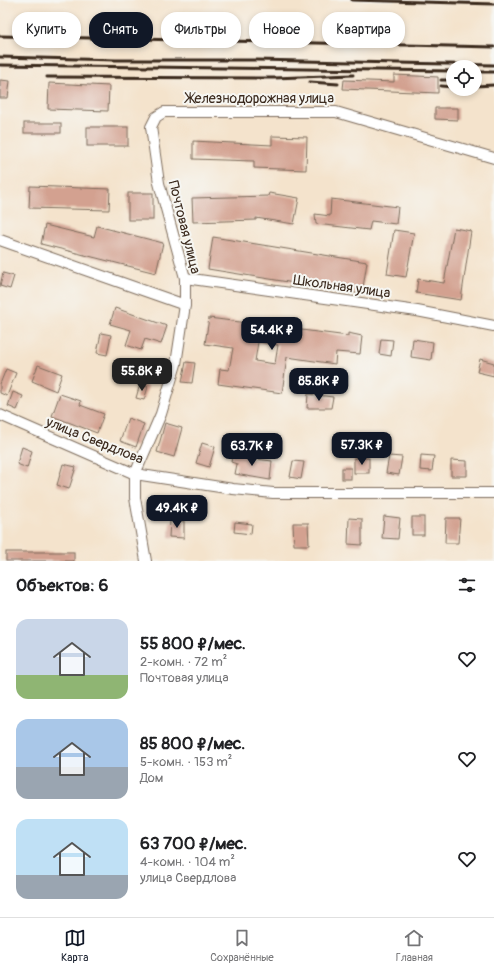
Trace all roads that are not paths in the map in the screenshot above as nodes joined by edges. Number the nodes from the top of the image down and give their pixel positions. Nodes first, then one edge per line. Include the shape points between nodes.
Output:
1 (164, 112) joint
2 (494, 158) edge
3 (0, 240) edge
4 (184, 278) junction
5 (185, 305) junction
6 (494, 326) edge
7 (0, 415) edge
8 (135, 474) junction
9 (494, 493) edge
10 (146, 561) edge

1 - 2 street, Железнодорожная улица via 336,112
1 - 4 street, Почтовая улица via 156,117 152,127 159,183
3 - 5 street
4 - 5 street, Почтовая улица
4 - 6 street, Школьная улица via 409,310
5 - 8 street, Почтовая улица via 176,364 161,414
7 - 8 street, улица Свердлова
8 - 9 street, улица Свердлова via 274,493
8 - 10 street, Почтовая улица via 135,498

